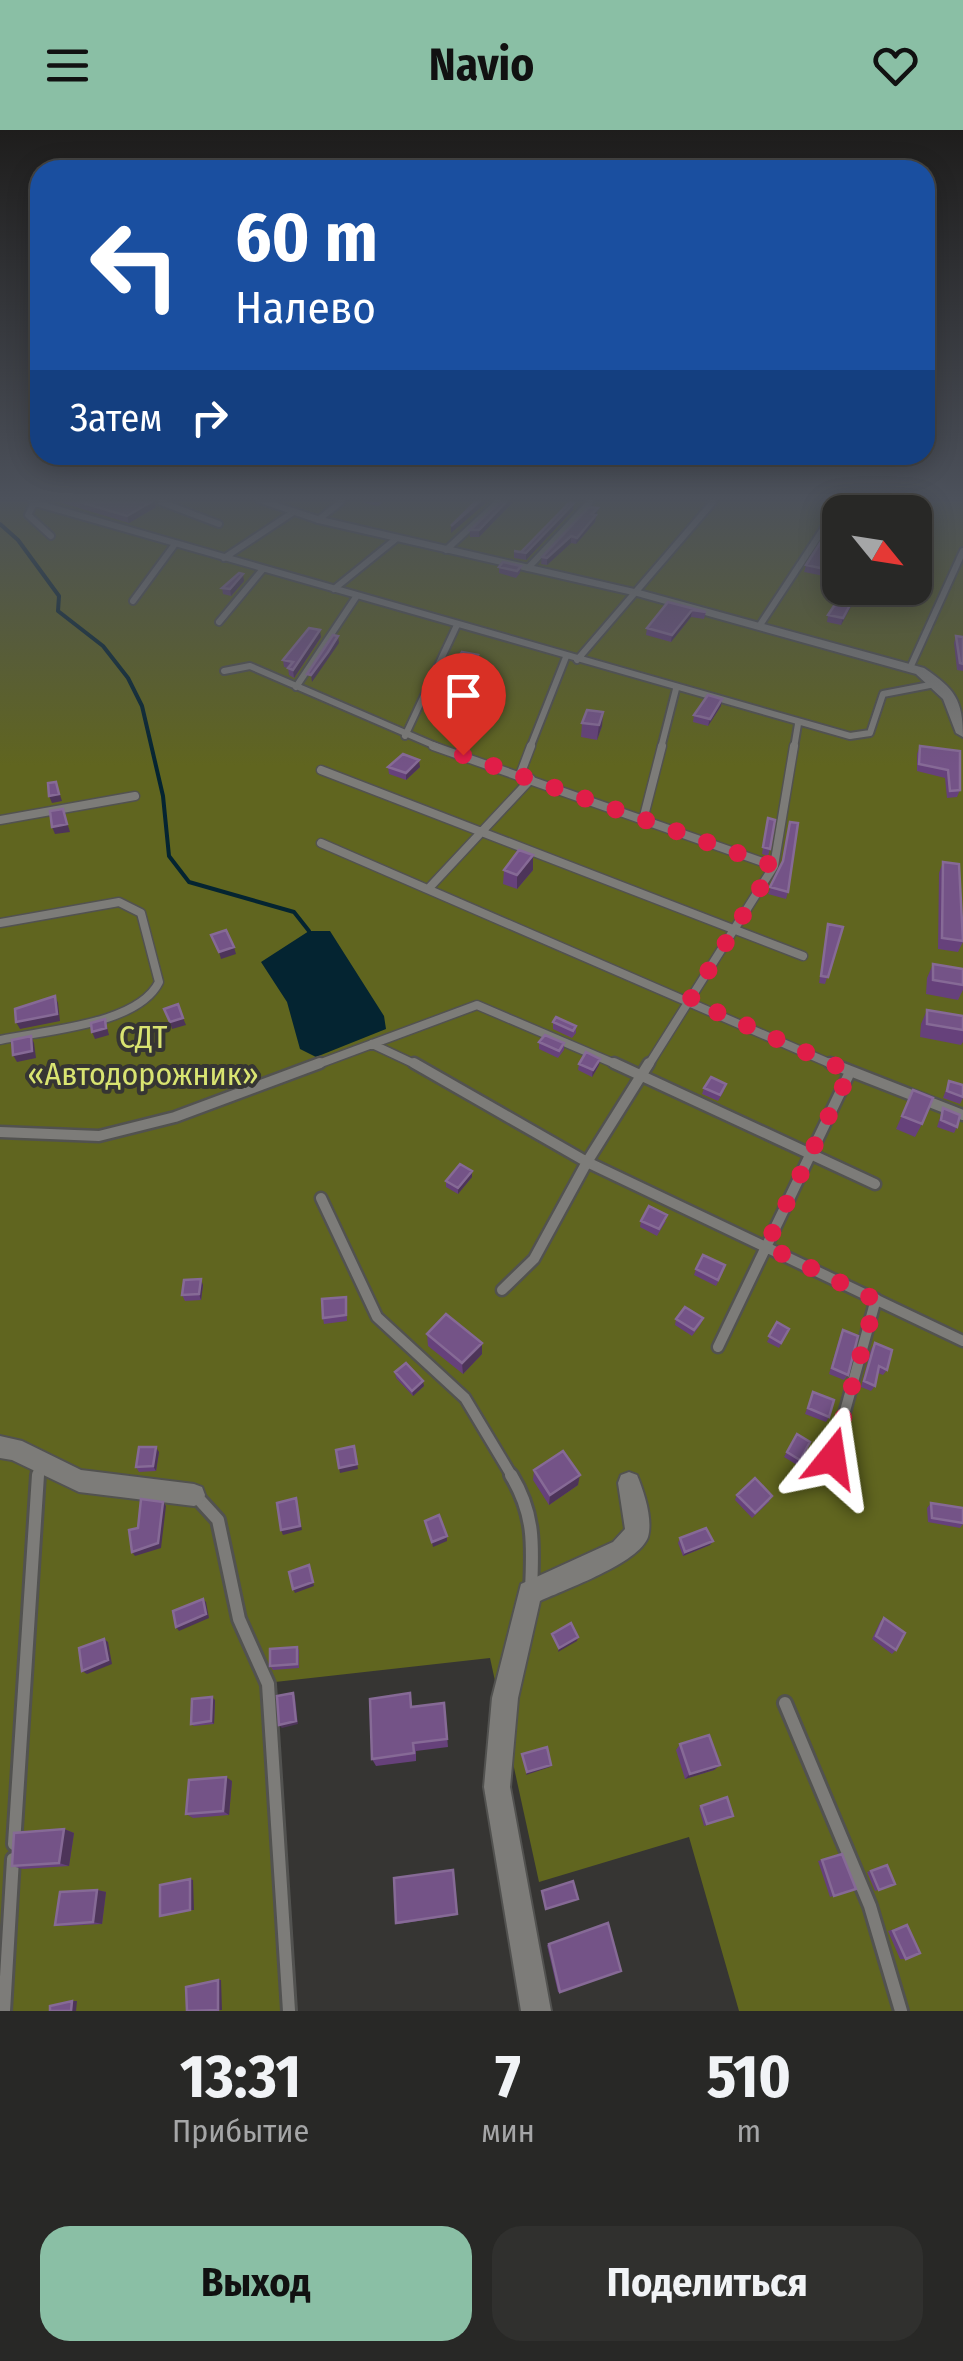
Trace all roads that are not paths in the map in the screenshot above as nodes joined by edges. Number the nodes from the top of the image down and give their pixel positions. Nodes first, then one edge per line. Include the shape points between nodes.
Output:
1 (140, 590) edge
2 (246, 590) edge
3 (336, 590) edge
4 (625, 590) edge
5 (642, 590) edge
6 (783, 590) edge
7 (945, 590) edge
8 (639, 593) junction
9 (356, 597) junction
10 (132, 601) dead end
11 (219, 622) dead end
12 (760, 624) junction
13 (457, 625) junction
14 (566, 657) junction
15 (577, 660) junction
16 (910, 668) junction
17 (224, 671) dead end
18 (938, 683) junction
19 (296, 686) junction
20 (676, 688) junction
21 (798, 724) junction
22 (963, 733) edge
23 (405, 736) junction
24 (321, 770) dead end
25 (520, 774) junction
26 (531, 780) junction
27 (135, 796) dead end
28 (0, 820) edge
29 (643, 820) junction
30 (484, 832) junction
31 (321, 843) dead end
32 (774, 866) junction
33 (430, 888) junction
34 (0, 924) edge
35 (736, 929) junction
36 (802, 956) dead end
37 (690, 1000) junction
38 (0, 1040) edge
39 (372, 1044) junction
40 (850, 1072) junction
41 (642, 1076) junction
42 (963, 1115) edge
43 (0, 1132) edge
44 (810, 1153) junction
45 (587, 1162) junction
46 (875, 1184) dead end
47 (320, 1198) dead end
48 (766, 1246) junction
49 (502, 1290) dead end
50 (876, 1300) junction
51 (963, 1341) edge
52 (718, 1347) dead end
53 (0, 1446) edge
54 (832, 1458) dead end
55 (39, 1464) junction
56 (629, 1483) dead end
57 (194, 1495) joint
58 (530, 1593) junction
59 (785, 1703) dead end
60 (4, 2011) edge
61 (289, 2011) edge
62 (536, 2011) edge
63 (901, 2011) edge

1 - 10 lane
2 - 11 lane
3 - 9 lane
4 - 8 street
5 - 8 lane
6 - 12 lane
7 - 16 lane
8 - 12 street
8 - 15 lane
9 - 13 lane
9 - 19 lane
12 - 16 street
13 - 14 lane
13 - 23 lane
14 - 15 lane
14 - 25 lane
15 - 20 lane
16 - 18 street
17 - 19 lane via 250,666
18 - 21 lane via 883,694 874,728 864,736
18 - 22 street via 958,708
19 - 23 lane
20 - 21 lane
20 - 29 lane
21 - 32 lane
23 - 25 lane
24 - 30 lane
25 - 26 lane
26 - 29 lane
26 - 30 lane
27 - 28 lane
29 - 32 lane
30 - 33 lane
30 - 35 lane
31 - 33 lane
32 - 35 lane
33 - 37 lane
34 - 38 lane via 127,904 140,913 159,982 151,998 130,1012
35 - 36 lane
35 - 37 lane
37 - 40 lane
37 - 41 lane
39 - 41 lane via 477,1005
39 - 43 lane via 175,1117 99,1136
39 - 45 lane via 438,1074
40 - 42 lane
40 - 44 lane
41 - 44 lane
41 - 45 lane
44 - 46 lane
44 - 48 lane
45 - 48 lane
45 - 49 lane via 534,1259
47 - 58 lane via 378,1317 465,1398 527,1501 534,1531
48 - 50 lane
48 - 52 lane
50 - 51 lane
50 - 54 lane
53 - 55 street
55 - 57 street via 79,1481
55 - 60 lane
56 - 58 street via 636,1534 621,1550
57 - 61 lane via 216,1515 239,1619 268,1684
58 - 62 street via 505,1698 497,1787
59 - 63 lane via 870,1906

